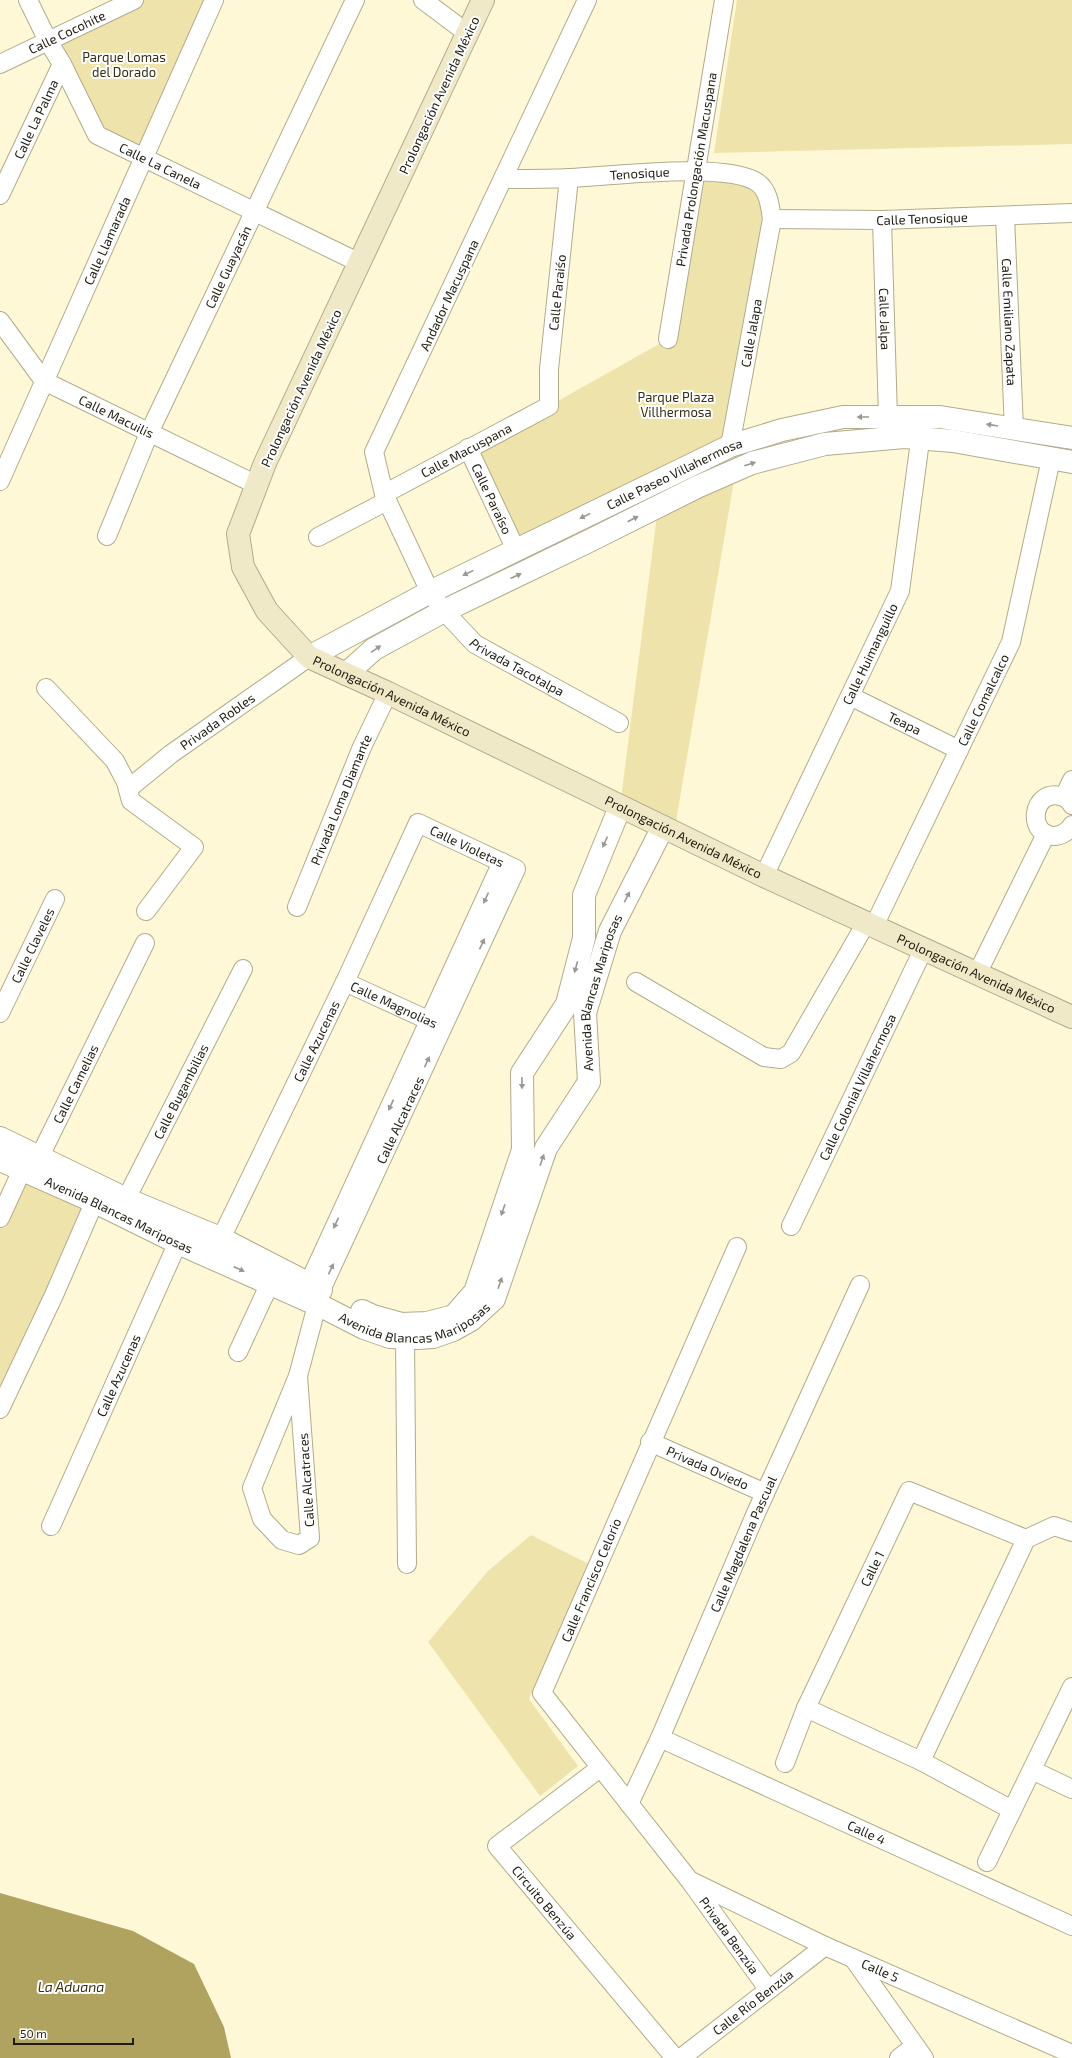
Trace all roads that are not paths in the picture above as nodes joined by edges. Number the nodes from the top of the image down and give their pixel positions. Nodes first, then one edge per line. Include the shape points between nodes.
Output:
1 (28, 0) edge
2 (134, 0) edge
3 (214, 0) edge
4 (355, 0) edge
5 (423, 0) edge
6 (483, 0) edge
7 (587, 0) edge
8 (724, 0) edge
9 (467, 33) junction
10 (48, 41) junction
11 (0, 64) edge
12 (62, 64) junction
13 (143, 158) junction
14 (696, 170) junction
15 (569, 178) junction
16 (503, 179) junction
17 (0, 196) edge
18 (254, 211) junction
19 (1072, 213) edge
20 (1005, 216) junction
21 (772, 219) junction
22 (882, 220) junction
23 (360, 263) junction
24 (0, 321) edge
25 (668, 339) dead end
26 (44, 381) junction
27 (549, 406) joint
28 (888, 417) junction
29 (923, 417) junction
30 (1014, 429) junction
31 (149, 433) junction
32 (1072, 438) edge
33 (922, 439) junction
34 (730, 446) junction
35 (468, 448) junction
36 (1050, 459) junction
37 (1072, 462) edge
38 (687, 467) junction
39 (0, 481) edge
40 (257, 485) junction
41 (697, 487) junction
42 (385, 497) junction
43 (107, 536) dead end
44 (318, 536) dead end
45 (516, 550) junction
46 (430, 592) junction
47 (444, 611) junction
48 (308, 657) junction
49 (346, 674) junction
50 (46, 688) dead end
51 (388, 693) junction
52 (850, 696) junction
53 (619, 723) dead end
54 (959, 750) junction
55 (1072, 780) edge
56 (128, 789) junction
57 (1068, 801) edge
58 (620, 806) junction
59 (418, 823) joint
60 (1072, 825) edge
61 (663, 827) junction
62 (1046, 834) junction
63 (509, 866) joint
64 (764, 876) junction
65 (55, 899) dead end
66 (297, 907) dead end
67 (146, 911) dead end
68 (870, 924) junction
69 (145, 943) dead end
70 (924, 948) junction
71 (243, 969) dead end
72 (977, 974) junction
73 (345, 982) junction
74 (636, 982) dead end
75 (0, 1013) edge
76 (1072, 1017) edge
77 (436, 1024) junction
78 (0, 1138) edge
79 (40, 1156) junction
80 (0, 1160) edge
81 (22, 1170) junction
82 (98, 1194) junction
83 (122, 1206) junction
84 (0, 1218) edge
85 (791, 1226) dead end
86 (182, 1234) junction
87 (737, 1247) dead end
88 (216, 1248) junction
89 (270, 1283) junction
90 (860, 1284) dead end
91 (312, 1295) junction
92 (405, 1338) junction
93 (238, 1352) dead end
94 (298, 1376) junction
95 (0, 1409) edge
96 (650, 1442) junction
97 (765, 1493) junction
98 (51, 1526) dead end
99 (1072, 1532) edge
100 (1026, 1539) junction
101 (407, 1564) dead end
102 (1072, 1687) edge
103 (806, 1708) junction
104 (660, 1738) junction
105 (921, 1762) junction
106 (785, 1763) dead end
107 (600, 1768) junction
108 (1032, 1770) junction
109 (1072, 1789) edge
110 (629, 1804) junction
111 (1012, 1810) junction
112 (987, 1862) dead end
113 (690, 1881) junction
114 (1072, 1926) edge
115 (825, 1946) junction
116 (853, 1957) junction
117 (768, 1989) junction
118 (919, 2052) edge
119 (1072, 2054) edge
120 (675, 2058) edge
121 (681, 2058) edge
122 (899, 2058) edge

1 - 10 street, Calle La Canela
2 - 10 street, Calle Cocohite
3 - 13 street, Calle Llamarada
4 - 18 street, Calle Guayacán
5 - 9 street
6 - 9 main road, Prolongación Avenida México
7 - 16 street, Andador Macuspana
8 - 14 street, Privada Prolongación Macuspana
9 - 23 main road, Prolongación Avenida México
10 - 11 street, Calle Cocohite
10 - 12 street, Calle La Canela
12 - 13 street, Calle La Canela via 97,136
12 - 17 street, Calle La Palma
13 - 18 street, Calle La Canela
13 - 26 street, Calle Llamarada
14 - 15 street, Tenosique
14 - 21 street, Tenosique via 735,174 758,183 768,198
14 - 25 street, Privada Prolongación Macuspana
15 - 16 street, Tenosique
15 - 27 street, Calle Paraiśo via 549,369
16 - 42 street, Andador Macuspana via 374,452
18 - 23 street, Calle La Canela
18 - 31 street, Calle Guayacán
19 - 20 street, Calle Tenosique
20 - 22 street, Calle Tenosique
20 - 30 street, Calle Emiliano Zapata
21 - 22 street, Calle Tenosique
21 - 34 street, Calle Jalapa
22 - 28 street, Calle Jalpa
23 - 40 main road, Prolongación Avenida México via 268,456
24 - 26 street, Calle Macuilis
26 - 31 street, Calle Macuilis
26 - 39 street, Calle Llamarada
27 - 35 street, Calle Macuspana
28 - 29 street, Calle Paseo Villahermosa
28 -> 34 street, Calle Paseo Villahermosa via 843,417 782,430
30 -> 29 street, Calle Paseo Villahermosa via 940,417
29 - 33 street, Calle Huimanguillo
30 - 32 street, Calle Paseo Villahermosa
31 - 40 street, Calle Macuilis
31 - 43 street, Calle Guayacán
33 - 36 street, Calle Paseo Villahermosa via 953,441
41 -> 33 street, Calle Paseo Villahermosa via 752,463 825,444 904,437
33 - 52 street, Calle Huimanguillo via 900,591
34 - 38 street, Calle Paseo Villahermosa
35 - 42 street, Calle Macuspana
35 - 45 street, Calle Paraíso
36 - 37 street, Calle Paseo Villahermosa
36 - 54 street, Calle Comalcalco via 1011,642
38 - 41 street
38 -> 45 street, Calle Paseo Villahermosa
40 - 48 main road, Prolongación Avenida México via 238,534 243,567 267,611
47 -> 41 street, Calle Paseo Villahermosa
42 - 44 street, Calle Macuspana
42 - 46 street, Andador Macuspana
45 -> 46 street, Calle Paseo Villahermosa
46 - 47 street, Privada Tacotalpa
46 - 48 street, Calle Paseo Villahermosa
49 -> 47 street, Calle Paseo Villahermosa via 374,649
47 - 53 street, Privada Tacotalpa via 475,644
48 - 49 main road, Prolongación Avenida México
48 - 56 street, Privada Robles via 171,754
49 - 51 main road, Prolongación Avenida México
50 - 56 street via 115,761
51 - 58 main road, Prolongación Avenida México
51 - 66 street, Privada Loma Diamante via 362,747
52 - 54 street, Teapa
52 - 64 street, Calle Huimanguillo
54 - 68 street, Calle Comalcalco
55 - 57 street
56 - 67 street via 131,801 194,847
57 - 62 street via 1055,795 1046,797 1037,807 1035,820
58 - 61 main road, Prolongación Avenida México
58 -> 91 street, Avenida Blancas Mariposas via 584,895 584,938 566,1004 522,1073 523,1150 475,1292 454,1316 427,1323 402,1324
59 - 63 street, Calle Violetas
59 - 73 street, Calle Azucenas
60 - 62 street via 1064,834
61 - 64 main road, Prolongación Avenida México
92 -> 61 street, Avenida Blancas Mariposas via 433,1337 453,1330 471,1320 494,1298 546,1148 589,1082 585,1013 610,930
62 - 72 street
63 - 77 street, Calle Alcatraces
64 - 68 main road, Prolongación Avenida México
65 - 75 street, Calle Claveles
68 - 70 main road, Prolongación Avenida México
68 - 74 street, Calle Comalcalco via 791,1053 781,1059 764,1057
69 - 79 street, Calle Camelias
70 - 72 main road, Prolongación Avenida México
70 - 85 street, Calle Colonial Villahermosa
71 - 83 street, Calle Bugambilias
72 - 76 main road, Prolongación Avenida México
73 - 77 street, Calle Magnolias
73 - 88 street, Calle Azucenas
77 - 91 street, Calle Alcatraces
78 - 79 street, Avenida Blancas Mariposas
79 - 81 street, Calle Camelias
79 - 82 street, Avenida Blancas Mariposas
80 - 81 street, Avenida Blancas Mariposas
81 - 82 street, Avenida Blancas Mariposas
81 - 84 street, Calle Camelias
82 - 83 street, Avenida Blancas Mariposas
82 - 95 street
83 - 86 street, Avenida Blancas Mariposas
86 - 88 street, Avenida Blancas Mariposas
86 - 98 street, Calle Azucenas
87 - 96 street, Calle Francisco Celorio
88 -> 89 street, Avenida Blancas Mariposas
88 - 91 street, Avenida Blancas Mariposas
89 - 91 street, Avenida Blancas Mariposas
89 - 93 street
90 - 97 street, Calle Magdalena Pascual
91 - 92 street, Avenida Blancas Mariposas via 364,1328 390,1337
91 - 94 street, Calle Alcatraces
92 - 101 street
94 - 94 street, Calle Alcatraces via 252,1488 262,1519 282,1540 299,1545 310,1538
96 - 97 street, Privada Oviedo
96 - 107 street, Calle Francisco Celorio via 542,1693
97 - 104 street, Calle Magdalena Pascual
99 - 100 street via 1054,1526
100 - 103 street, Calle 1 via 909,1491
100 - 105 street
102 - 108 street
103 - 105 street
103 - 106 street, Calle 1
104 - 110 street, Calle Magdalena Pascual
104 - 114 street, Calle 4
105 - 111 street
107 - 110 street, Calle Francisco Celorio
107 - 120 street, Circuito Benzúa via 497,1846
108 - 109 street
108 - 111 street
110 - 113 street, Calle Francisco Celorio
111 - 112 street
113 - 115 street, Calle 5
113 - 117 street, Privada Benzúa
115 - 116 street, Calle 5
115 - 117 street, Calle Río Benzúa
116 - 118 street
116 - 119 street, Calle 5
117 - 121 street, Calle Río Benzúa
118 - 122 street

